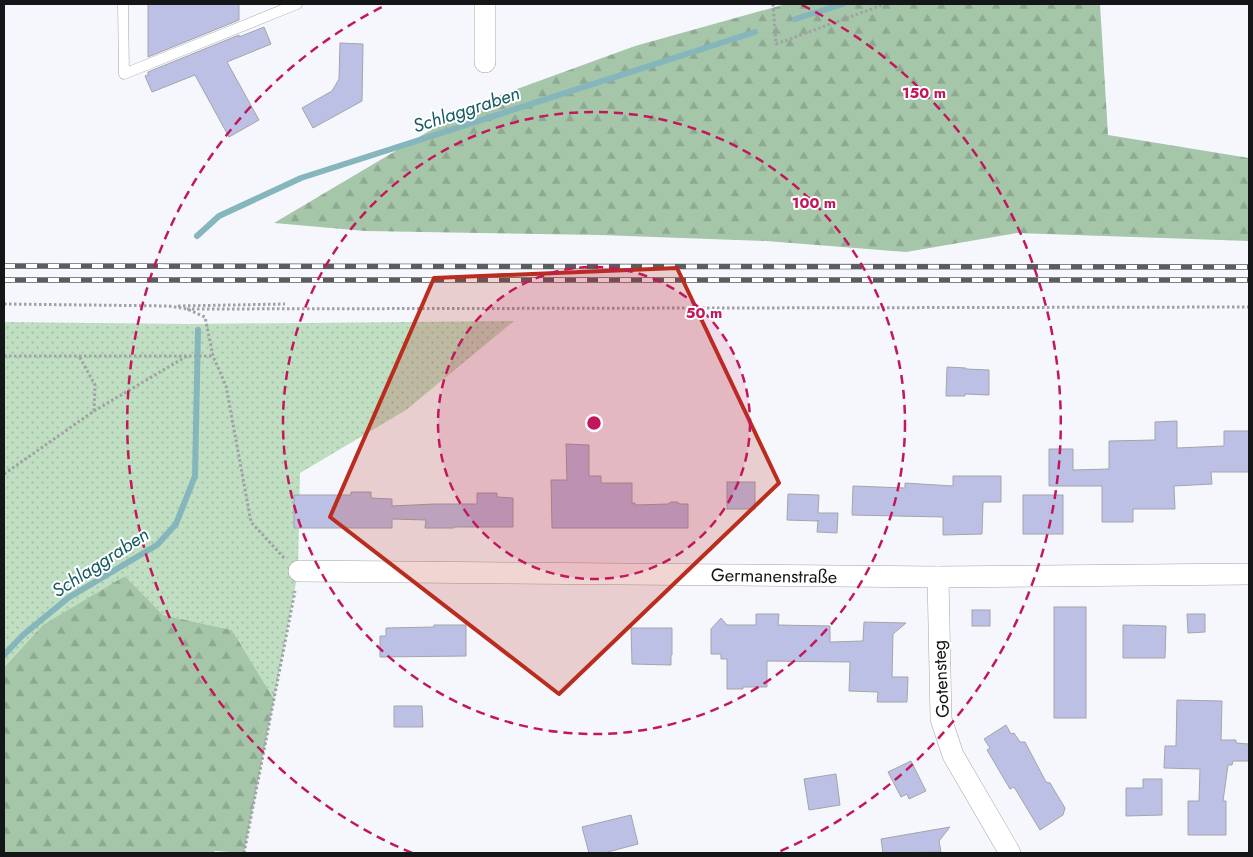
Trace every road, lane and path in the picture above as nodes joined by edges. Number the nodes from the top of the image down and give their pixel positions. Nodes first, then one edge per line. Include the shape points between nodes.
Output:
1 (123, 4) edge
2 (297, 4) edge
3 (485, 4) edge
4 (773, 4) edge
5 (885, 4) edge
6 (485, 62) dead end
7 (4, 304) edge
8 (286, 304) dead end
9 (170, 306) junction
10 (1249, 307) edge
11 (186, 309) junction
12 (4, 356) edge
13 (79, 356) junction
14 (188, 356) junction
15 (213, 356) junction
16 (94, 411) junction
17 (4, 474) edge
18 (298, 571) junction
19 (1249, 574) edge
20 (938, 577) junction
21 (244, 853) edge
22 (1010, 853) edge

1 - 2 lane via 124,74
3 - 6 street
4 - 5 path via 776,44
7 - 9 path
8 - 9 path
9 - 11 path
10 - 11 path
11 - 15 path via 205,317
12 - 13 path
13 - 14 path
13 - 16 path via 95,385
14 - 15 path
14 - 16 path
15 - 18 path via 226,386 251,522
16 - 17 path
18 - 20 street, Germanenstraße
18 - 21 path
19 - 20 street, Germanenstraße
20 - 22 street, Gotensteg via 941,719 953,755

